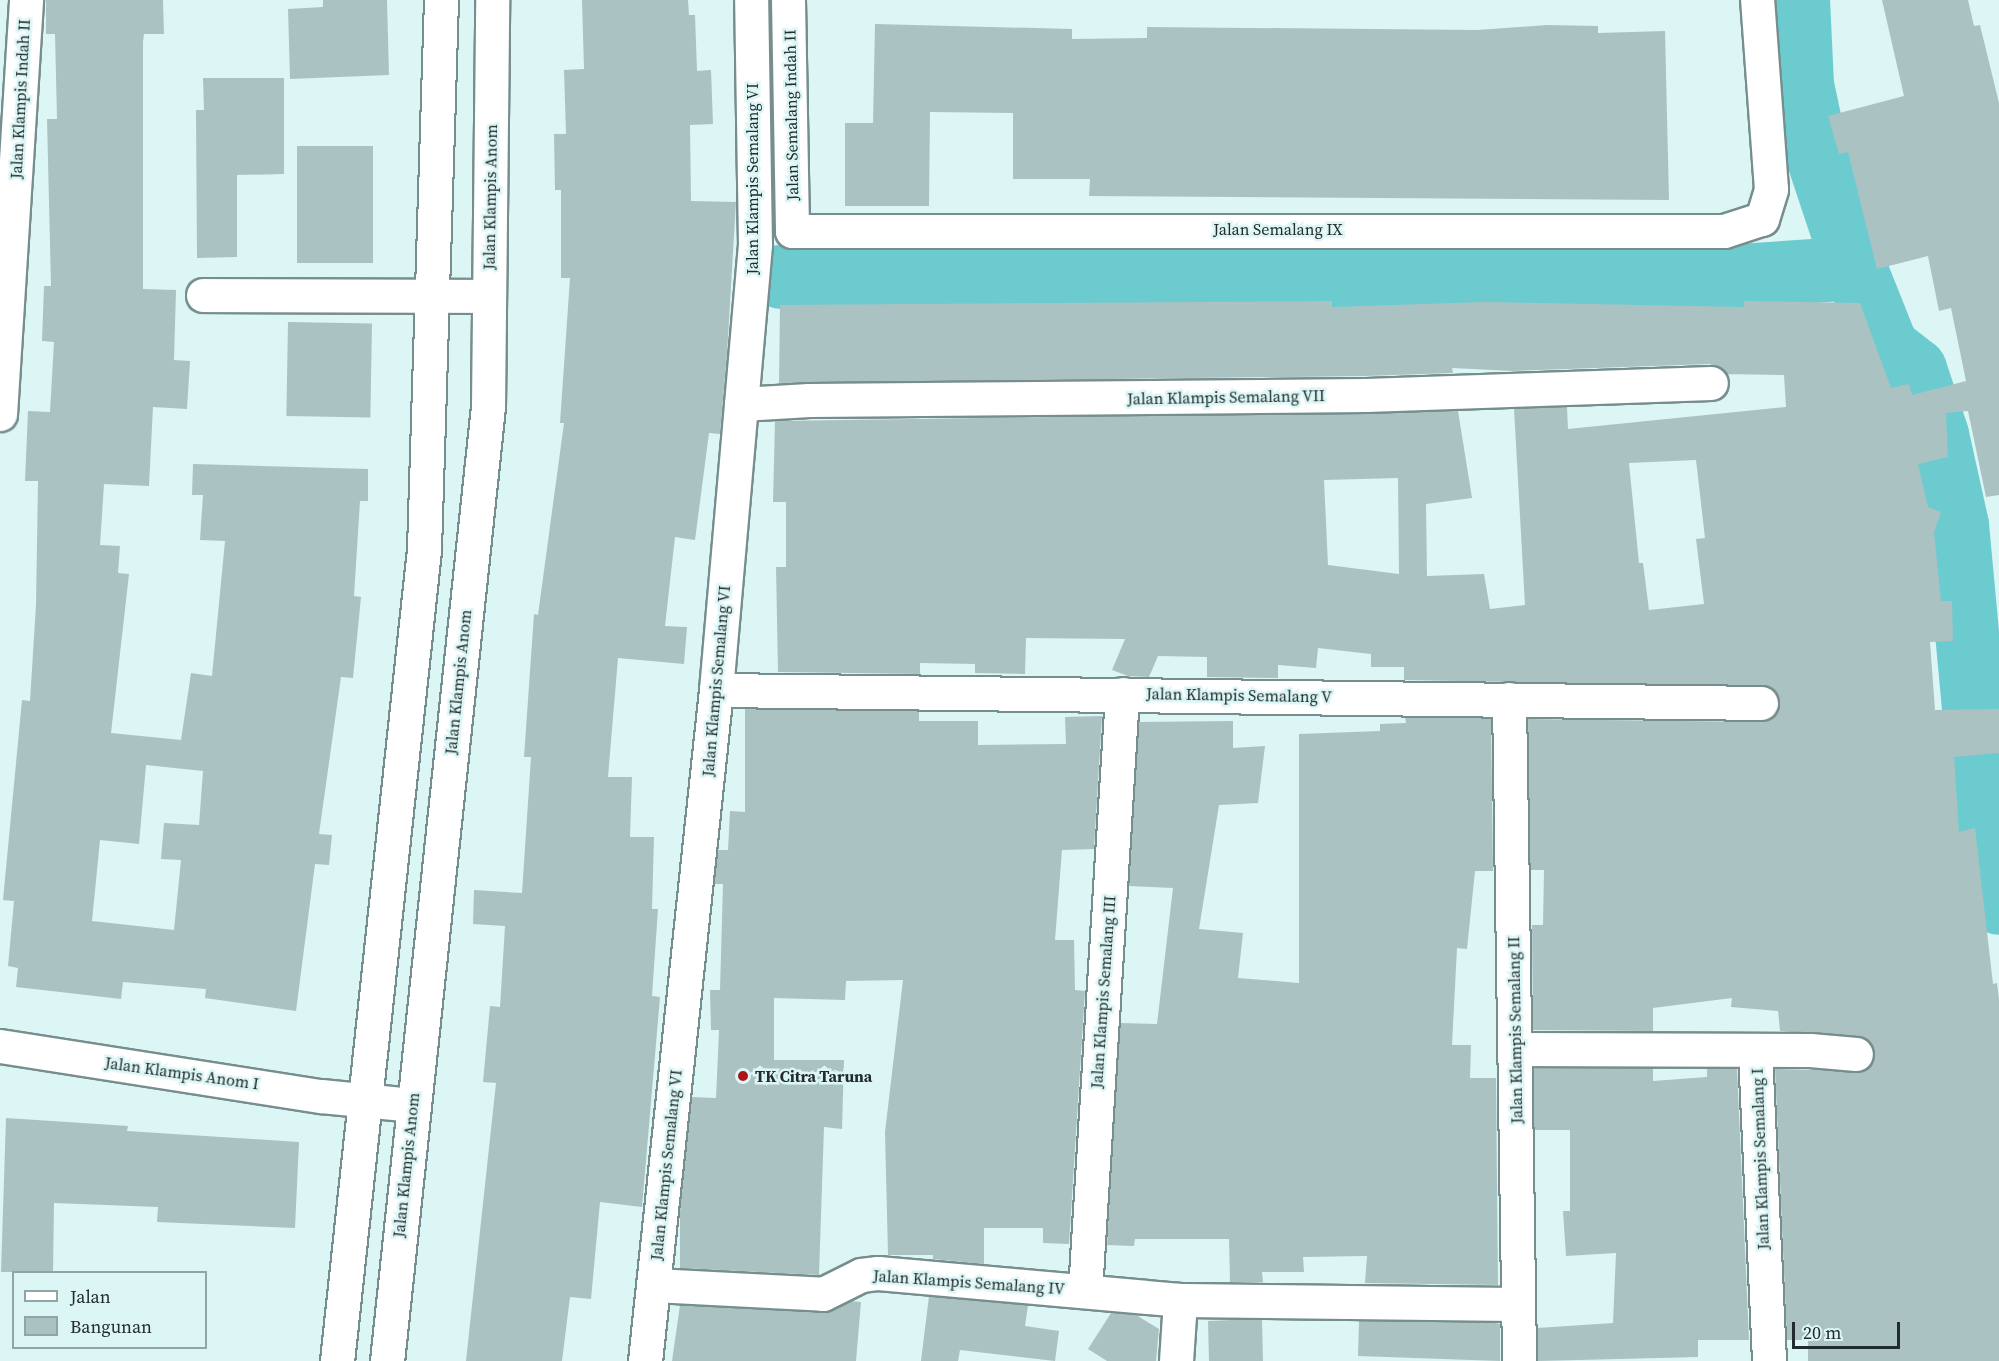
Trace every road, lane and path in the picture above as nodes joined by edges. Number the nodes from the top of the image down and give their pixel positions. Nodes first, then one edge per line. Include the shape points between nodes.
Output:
1 (441, 0) edge
2 (492, 0) edge
3 (751, 0) edge
4 (788, 0) edge
5 (1757, 0) edge
6 (17, 7) edge
7 (792, 231) joint
8 (433, 294) junction
9 (203, 295) dead end
10 (489, 296) junction
11 (4, 312) edge
12 (1712, 383) dead end
13 (741, 404) junction
14 (0, 414) edge
15 (716, 690) junction
16 (1122, 694) junction
17 (1509, 699) junction
18 (1761, 703) dead end
19 (0, 1046) edge
20 (1516, 1049) junction
21 (1755, 1052) junction
22 (1856, 1054) dead end
23 (364, 1097) junction
24 (412, 1105) junction
25 (654, 1285) junction
26 (1085, 1291) junction
27 (1180, 1300) junction
28 (1517, 1304) junction
29 (337, 1361) edge
30 (387, 1361) edge
31 (645, 1361) edge
32 (1176, 1361) edge
33 (1519, 1361) edge
34 (1769, 1361) edge

1 - 8 street
2 - 10 street, Jalan Klampis Anom
3 - 13 street, Jalan Klampis Semalang VI via 755,245
4 - 7 street, Jalan Semalang Indah II
5 - 7 street, Jalan Semalang IX via 1771,189 1762,219 1724,231
6 - 11 street, Jalan Klampis Indah II
8 - 9 street
8 - 10 street
8 - 23 street via 424,549
10 - 24 street, Jalan Klampis Anom via 488,407
11 - 14 street, Jalan Klampis Indah II
12 - 13 street, Jalan Klampis Semalang VII via 1366,395 809,400
13 - 15 street, Jalan Klampis Semalang VI
15 - 16 street, Jalan Klampis Semalang V
15 - 25 street, Jalan Klampis Semalang VI
16 - 17 street, Jalan Klampis Semalang V
16 - 26 street, Jalan Klampis Semalang III
17 - 18 street, Jalan Klampis Semalang V
17 - 20 street, Jalan Klampis Semalang II
19 - 23 street, Jalan Klampis Anom I via 291,1090
20 - 21 street, Jalan Klampis Semalang I
20 - 28 street, Jalan Klampis Semalang II
21 - 22 street via 1810,1050
21 - 34 street, Jalan Klampis Semalang I
23 - 24 street, Jalan Klampis Anom I
23 - 29 street
24 - 30 street, Jalan Klampis Anom
25 - 26 street, Jalan Klampis Semalang IV via 823,1294 861,1275 878,1273
25 - 31 street, Jalan Klampis Semalang VI
26 - 27 street, Jalan Klampis Semalang IV
27 - 28 street
27 - 32 street
28 - 33 street, Jalan Klampis Semalang II

